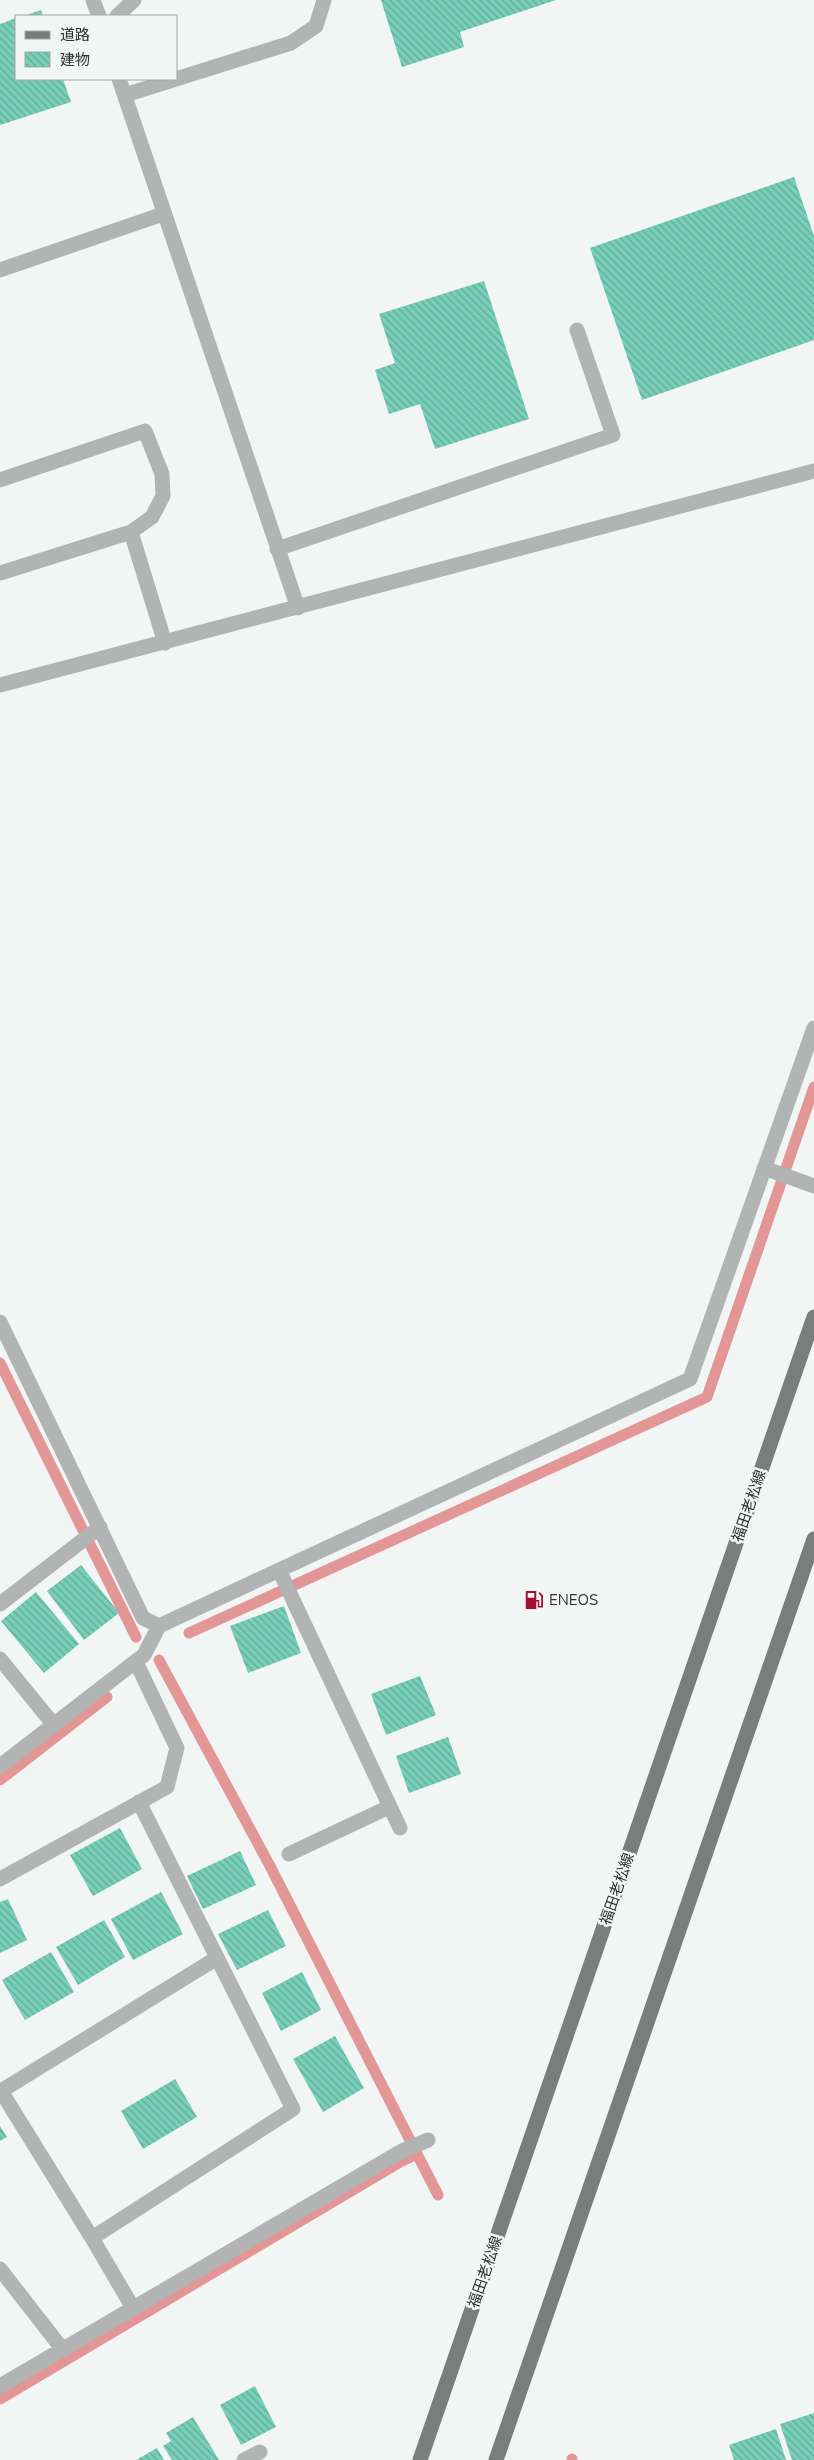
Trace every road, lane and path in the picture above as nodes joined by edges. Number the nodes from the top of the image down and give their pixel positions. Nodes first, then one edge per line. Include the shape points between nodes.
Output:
1 (93, 0) edge
2 (134, 0) edge
3 (324, 0) edge
4 (99, 15) edge
5 (118, 15) edge
6 (178, 78) edge
7 (119, 80) edge
8 (173, 80) edge
9 (125, 95) junction
10 (163, 214) junction
11 (0, 270) edge
12 (577, 330) dead end
13 (814, 471) edge
14 (0, 480) edge
15 (131, 532) junction
16 (277, 548) junction
17 (0, 573) edge
18 (298, 608) junction
19 (165, 643) junction
20 (0, 686) edge
21 (814, 1028) edge
22 (768, 1170) junction
23 (814, 1186) edge
24 (814, 1317) edge
25 (0, 1322) edge
26 (91, 1534) junction
27 (814, 1539) edge
28 (280, 1574) junction
29 (0, 1604) edge
30 (159, 1626) junction
31 (0, 1659) edge
32 (136, 1662) junction
33 (54, 1725) junction
34 (0, 1766) edge
35 (139, 1802) junction
36 (389, 1807) junction
37 (400, 1828) dead end
38 (289, 1854) dead end
39 (0, 1879) edge
40 (217, 1958) junction
41 (425, 2141) dead end
42 (92, 2238) junction
43 (0, 2269) edge
44 (133, 2308) junction
45 (63, 2350) junction
46 (0, 2386) edge
47 (260, 2452) dead end
48 (244, 2460) edge
49 (420, 2460) edge
50 (496, 2460) edge

1 - 4 street
2 - 5 street
3 - 6 street via 316,26 291,43
7 - 9 street
8 - 9 street
9 - 10 street
10 - 11 street
10 - 16 street
12 - 16 street via 613,435
13 - 18 street
14 - 15 street via 145,431 162,474 162,496 152,517
15 - 17 street
15 - 19 street
16 - 18 street
18 - 19 street
19 - 20 street
21 - 22 street
22 - 23 street
22 - 28 street via 690,1379
24 - 49 main road, 福田老松線
25 - 26 street
26 - 29 street
26 - 30 street via 143,1618
27 - 50 main road
28 - 30 street
28 - 36 street
30 - 32 street via 144,1655
31 - 33 street
32 - 33 street
32 - 35 street via 177,1748 167,1787
33 - 34 street
35 - 39 street
35 - 40 street
36 - 37 street
36 - 38 street
40 - 42 street via 293,2109
40 - 42 street via 1,2090
41 - 44 street via 402,2151
42 - 44 street
43 - 45 street
44 - 45 street
45 - 46 street
47 - 48 street

